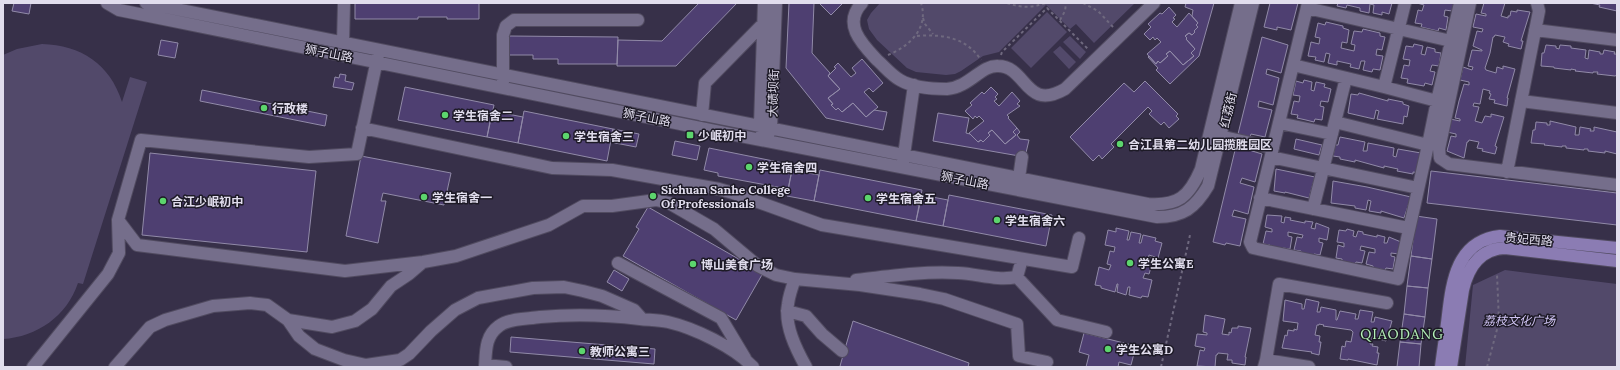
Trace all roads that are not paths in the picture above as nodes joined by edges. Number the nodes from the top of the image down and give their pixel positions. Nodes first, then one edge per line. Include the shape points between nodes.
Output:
1 (107, 3) edge
2 (146, 3) edge
3 (344, 3) edge
4 (764, 3) edge
5 (776, 3) edge
6 (862, 3) edge
7 (1154, 3) edge
8 (1241, 3) edge
9 (1253, 3) edge
10 (1405, 3) edge
11 (1460, 3) edge
12 (1470, 3) edge
13 (1537, 3) edge
14 (1307, 6) edge
15 (638, 20) dead end
16 (763, 24) junction
17 (1398, 28) junction
18 (1535, 30) junction
19 (1617, 40) edge
20 (1451, 41) junction
21 (343, 43) junction
22 (379, 50) junction
23 (377, 63) junction
24 (1293, 65) junction
25 (503, 75) junction
26 (1346, 78) junction
27 (914, 85) junction
28 (1384, 87) junction
29 (502, 88) junction
30 (1437, 101) junction
31 (1521, 101) junction
32 (1617, 113) edge
33 (702, 115) junction
34 (1279, 122) junction
35 (1335, 122) junction
36 (766, 127) junction
37 (362, 128) junction
38 (1210, 133) junction
39 (1332, 134) junction
40 (1222, 136) junction
41 (765, 140) junction
42 (1428, 145) junction
43 (1272, 152) junction
44 (904, 155) junction
45 (1022, 157) dead end
46 (902, 168) junction
47 (1324, 168) junction
48 (1507, 172) junction
49 (1019, 178) junction
50 (1617, 185) edge
51 (1418, 188) junction
52 (1182, 198) joint
53 (1260, 198) junction
54 (1188, 209) joint
55 (1313, 209) junction
56 (118, 220) junction
57 (1408, 228) junction
58 (1079, 238) dead end
59 (1617, 248) edge
60 (1022, 259) junction
61 (1617, 261) edge
62 (423, 262) junction
63 (618, 263) dead end
64 (1017, 278) junction
65 (795, 279) junction
66 (829, 282) junction
67 (1387, 303) dead end
68 (788, 311) junction
69 (642, 319) junction
70 (288, 320) junction
71 (1106, 332) dead end
72 (842, 351) dead end
73 (1047, 362) dead end
74 (1265, 363) edge
75 (750, 364) edge
76 (485, 366) edge
77 (33, 367) edge
78 (115, 367) edge
79 (506, 367) edge
80 (806, 367) edge
81 (1308, 367) edge
82 (1441, 367) edge
83 (1452, 367) edge

1 - 23 street, 狮子山路 via 119,10
2 - 21 street, 狮子山路
3 - 21 street
4 - 16 street, 大碛坝街
5 - 36 street, 大碛坝街
6 - 27 street via 854,16 856,36 900,80
7 - 27 street via 1059,93 1046,96 1032,91 1014,72 998,66 986,69 959,87 946,89
8 - 38 street, 红荔街
9 - 40 street, 红荔街
10 - 17 street
11 - 20 street
12 - 48 street via 1439,154 1443,162 1449,164
13 - 18 street
14 - 17 street
14 - 24 street
15 - 25 street via 514,20 506,26 503,35
16 - 33 street via 705,83
16 - 36 street, 大碛坝街
17 - 20 street
17 - 28 street
18 - 19 street
18 - 31 street
20 - 30 street
21 - 22 street, 狮子山路
22 - 23 street
22 - 25 street, 狮子山路
23 - 29 street, 狮子山路
23 - 37 street
24 - 26 street
24 - 34 street
25 - 29 street
25 - 33 street, 狮子山路
26 - 28 street
26 - 35 street
27 - 44 street
28 - 30 street
29 - 41 street, 狮子山路
30 - 42 street
31 - 32 street
31 - 48 street
33 - 36 street, 狮子山路
34 - 39 street
34 - 43 street
35 - 39 street
35 - 42 street
36 - 41 street, 大碛坝街
36 - 44 street, 狮子山路
37 - 56 street via 357,154 309,158 141,140
37 - 60 street via 552,168 612,170 718,189 822,225
38 - 40 street
38 - 52 street, 红荔街 via 1201,170 1195,183
39 - 47 street
40 - 43 street
40 - 54 street, 红荔街 via 1208,186 1197,203
41 - 46 street, 狮子山路
42 - 51 street
43 - 47 street
43 - 53 street
44 - 46 street
44 - 49 street, 狮子山路
45 - 49 street
46 - 54 street, 狮子山路 via 1157,218 1171,217
47 - 51 street
47 - 55 street
48 - 50 street
49 - 52 street, 狮子山路 via 1148,204 1163,205
51 - 57 street
53 - 55 street
53 - 57 street via 1250,242 1253,248 1398,279
55 - 57 street
56 - 62 street via 137,245 345,271
56 - 77 street via 119,253 108,274
58 - 60 street via 1072,267
59 - 82 main road, 贵妃西路 via 1500,236 1479,244 1462,258 1454,276
60 - 64 street
61 - 83 main road, 贵妃西路 via 1505,248 1492,250 1478,258 1465,280
62 - 65 street via 456,256 549,225 583,206 612,206 656,200 669,203 714,229 758,266 776,275
62 - 70 street via 391,286 372,309 355,321 332,327
63 - 75 street via 721,318
64 - 66 street via 1003,280 959,273
64 - 71 street via 1057,320
65 - 66 street
65 - 68 street via 787,304
66 - 73 street via 944,299 1017,324 1019,356
67 - 74 street via 1279,284
68 - 72 street via 806,316
68 - 80 street via 788,321 796,348
69 - 70 street via 634,310 590,292 564,287 533,288 478,298 454,310 400,360 366,365 315,349 299,336
69 - 75 street via 668,322 708,336
69 - 76 street via 565,315 505,322 495,329 487,341
70 - 78 street via 267,305 250,303 213,306 150,327
74 - 81 street
76 - 79 street

